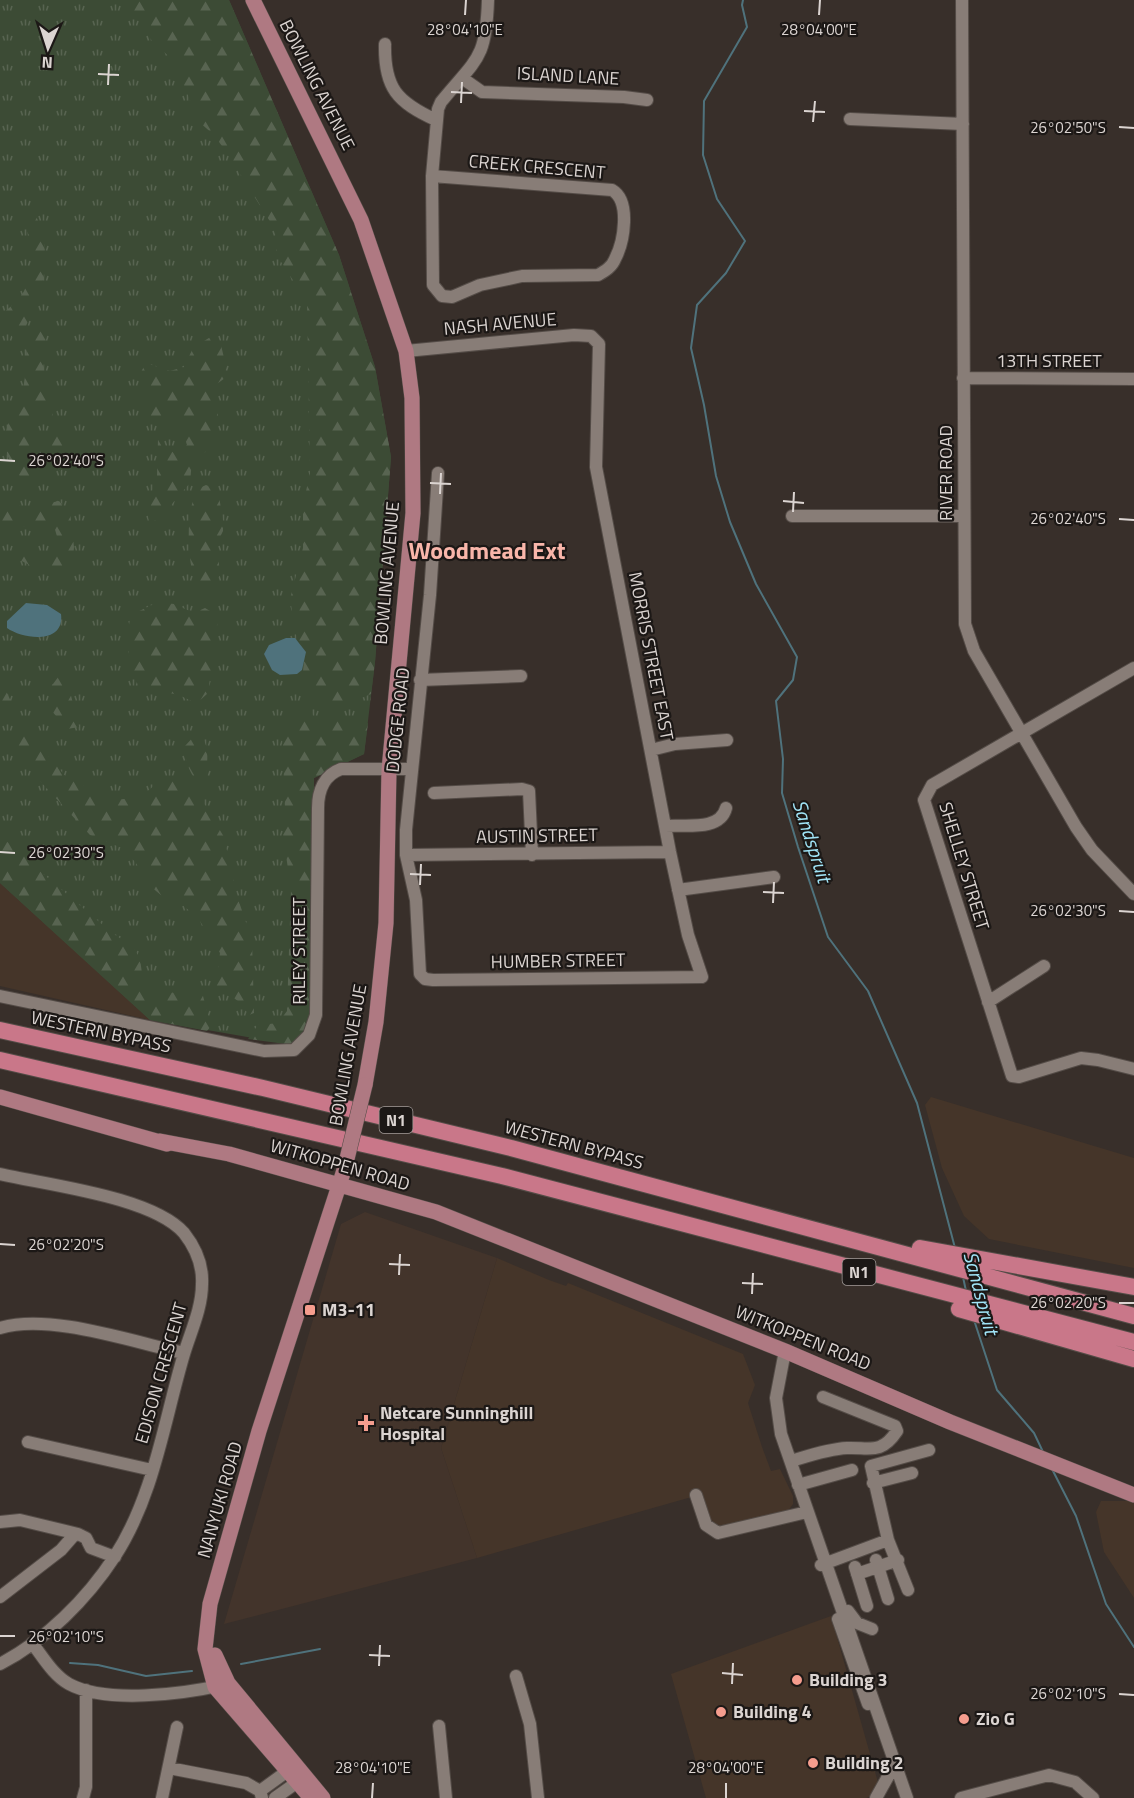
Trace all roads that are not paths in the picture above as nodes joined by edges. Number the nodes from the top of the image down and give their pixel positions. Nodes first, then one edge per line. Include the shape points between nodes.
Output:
1 (253, 0) edge
2 (264, 0) edge
3 (488, 0) edge
4 (962, 0) edge
5 (265, 27) junction
6 (385, 44) dead end
7 (464, 77) junction
8 (646, 100) dead end
9 (850, 119) dead end
10 (436, 120) junction
11 (963, 123) junction
12 (432, 176) junction
13 (597, 339) joint
14 (406, 351) junction
15 (963, 378) junction
16 (1134, 379) edge
17 (438, 473) dead end
18 (792, 516) dead end
19 (964, 516) junction
20 (1134, 668) edge
21 (521, 676) dead end
22 (420, 680) junction
23 (1020, 732) junction
24 (727, 740) dead end
25 (651, 750) junction
26 (411, 769) junction
27 (389, 770) junction
28 (434, 793) dead end
29 (728, 814) dead end
30 (665, 826) junction
31 (670, 852) junction
32 (406, 855) junction
33 (532, 855) junction
34 (774, 877) dead end
35 (678, 890) junction
36 (1134, 894) edge
37 (1044, 966) dead end
38 (418, 971) joint
39 (702, 977) joint
40 (0, 996) edge
41 (988, 1002) junction
42 (0, 1030) edge
43 (0, 1060) edge
44 (1134, 1069) edge
45 (0, 1097) edge
46 (0, 1174) edge
47 (340, 1185) junction
48 (1001, 1271) junction
49 (1070, 1275) junction
50 (1134, 1287) edge
51 (1134, 1293) edge
52 (1006, 1316) junction
53 (1134, 1316) edge
54 (0, 1328) edge
55 (1134, 1342) edge
56 (785, 1351) junction
57 (184, 1353) junction
58 (1134, 1359) edge
59 (823, 1397) dead end
60 (28, 1442) dead end
61 (929, 1450) dead end
62 (790, 1461) junction
63 (152, 1470) junction
64 (852, 1470) dead end
65 (912, 1473) dead end
66 (1084, 1474) junction
67 (873, 1483) junction
68 (798, 1485) junction
69 (1134, 1486) edge
70 (696, 1495) dead end
71 (1134, 1495) edge
72 (807, 1512) junction
73 (0, 1522) edge
74 (75, 1534) junction
75 (888, 1540) junction
76 (115, 1557) junction
77 (898, 1560) junction
78 (823, 1561) junction
79 (877, 1563) junction
80 (834, 1583) junction
81 (908, 1590) dead end
82 (0, 1597) edge
83 (888, 1599) dead end
84 (867, 1606) dead end
85 (872, 1629) dead end
86 (32, 1643) junction
87 (0, 1664) edge
88 (516, 1676) dead end
89 (222, 1685) junction
90 (87, 1690) junction
91 (439, 1726) dead end
92 (881, 1726) junction
93 (177, 1727) dead end
94 (895, 1764) junction
95 (168, 1768) junction
96 (297, 1773) junction
97 (998, 1793) edge
98 (261, 1795) edge
99 (83, 1798) edge
100 (162, 1798) edge
101 (275, 1798) edge
102 (311, 1798) edge
103 (323, 1798) edge
104 (446, 1798) edge
105 (538, 1798) edge
106 (876, 1798) edge
107 (907, 1798) edge
108 (961, 1798) edge
109 (1094, 1798) edge

1 - 5 main road, BOWLING AVENUE
2 - 5 main road
3 - 7 street via 485,46
4 - 11 street, RIVER ROAD
5 - 14 main road, BOWLING AVENUE via 361,220
6 - 10 street via 387,78 397,96
7 - 8 street, ISLAND LANE via 487,91
7 - 10 street via 441,102
9 - 11 street
10 - 12 street
11 - 15 street, RIVER ROAD
12 - 12 street, CREEK CRESCENT via 431,278 438,293 448,297 522,276 598,275 616,258 625,211 621,197 612,190
13 - 14 street, NASH AVENUE via 574,335
13 - 25 street, MORRIS STREET EAST via 601,357 596,467
14 - 27 main road, BOWLING AVENUE via 412,398 414,478
15 - 16 street, 13TH STREET
15 - 19 street, RIVER ROAD
17 - 22 street, DODGE ROAD
18 - 19 street
19 - 23 street, RIVER ROAD via 966,634
20 - 23 street, SHELLEY STREET
21 - 22 street
22 - 26 street, DODGE ROAD
23 - 36 street, RIVER ROAD via 1085,841
23 - 41 street, SHELLEY STREET via 932,785 924,800
24 - 25 street
25 - 30 street, MORRIS STREET EAST
26 - 27 street, RILEY STREET
26 - 32 street, DODGE ROAD
27 - 40 street, RILEY STREET via 341,769 327,778 319,794 316,1015 309,1035 294,1050 264,1051
27 - 47 main road, BOWLING AVENUE, bridge via 386,923 376,1022
28 - 33 street via 529,791
29 - 30 street via 712,824
30 - 31 street, MORRIS STREET EAST
31 - 33 street, AUSTIN STREET
31 - 35 street, MORRIS STREET EAST
32 - 33 street, AUSTIN STREET
32 - 38 street, DODGE ROAD via 416,900
34 - 35 street
35 - 39 street, MORRIS STREET EAST
37 - 41 street
38 - 39 street, HUMBER STREET via 422,977 433,980
41 - 44 street, SHELLEY STREET via 1014,1078 1081,1058
42 - 48 highway, WESTERN BYPASS / N1 via 263,1088 511,1148 789,1223
43 - 52 highway, N1 via 502,1176 776,1250 830,1272
45 - 47 main road, WITKOPPEN ROAD via 160,1141 189,1153
46 - 57 street, EDISON CRESCENT via 142,1206 176,1225 193,1245 202,1282
47 - 56 main road, WITKOPPEN ROAD via 496,1234
47 - 89 main road, NANYUKI ROAD via 311,1297 280,1385 221,1596 214,1645
48 - 49 highway
48 - 53 highway
49 - 50 highway
49 - 51 highway
52 - 55 highway
52 - 58 highway
54 - 57 street via 53,1324
56 - 62 street via 776,1398
56 - 66 main road, WITKOPPEN ROAD
57 - 63 street, EDISON CRESCENT
59 - 62 street via 895,1426 897,1431 884,1445 866,1450 847,1448
60 - 63 street
61 - 67 street via 872,1464
62 - 68 street
63 - 76 street, EDISON CRESCENT via 139,1510
64 - 68 street
65 - 67 street
66 - 69 main road, WITKOPPEN ROAD
66 - 71 main road, WITKOPPEN ROAD
67 - 75 street
68 - 72 street
70 - 72 street via 706,1525 718,1533
72 - 78 street
73 - 74 street via 21,1520
74 - 76 street via 86,1538 97,1551
74 - 82 street via 61,1550
75 - 77 street
75 - 78 street
76 - 86 street, EDISON CRESCENT via 84,1597
77 - 79 street
77 - 81 street
78 - 80 street
78 - 92 street via 860,1685
79 - 83 street
79 - 84 street via 856,1571
80 - 85 street via 853,1620
80 - 92 street
86 - 87 street, EDISON CRESCENT
86 - 90 street via 61,1679
88 - 105 street via 530,1724
89 - 90 street via 157,1696
89 - 96 main road, NANYUKI ROAD
90 - 99 street
91 - 104 street
92 - 94 street
93 - 95 street
94 - 106 street
94 - 107 street
95 - 98 street via 246,1783
95 - 100 street
96 - 98 street
96 - 101 street
96 - 102 main road, NANYUKI ROAD
96 - 103 main road, NANYUKI ROAD
97 - 108 street
97 - 109 street via 1032,1777 1056,1775 1075,1782

